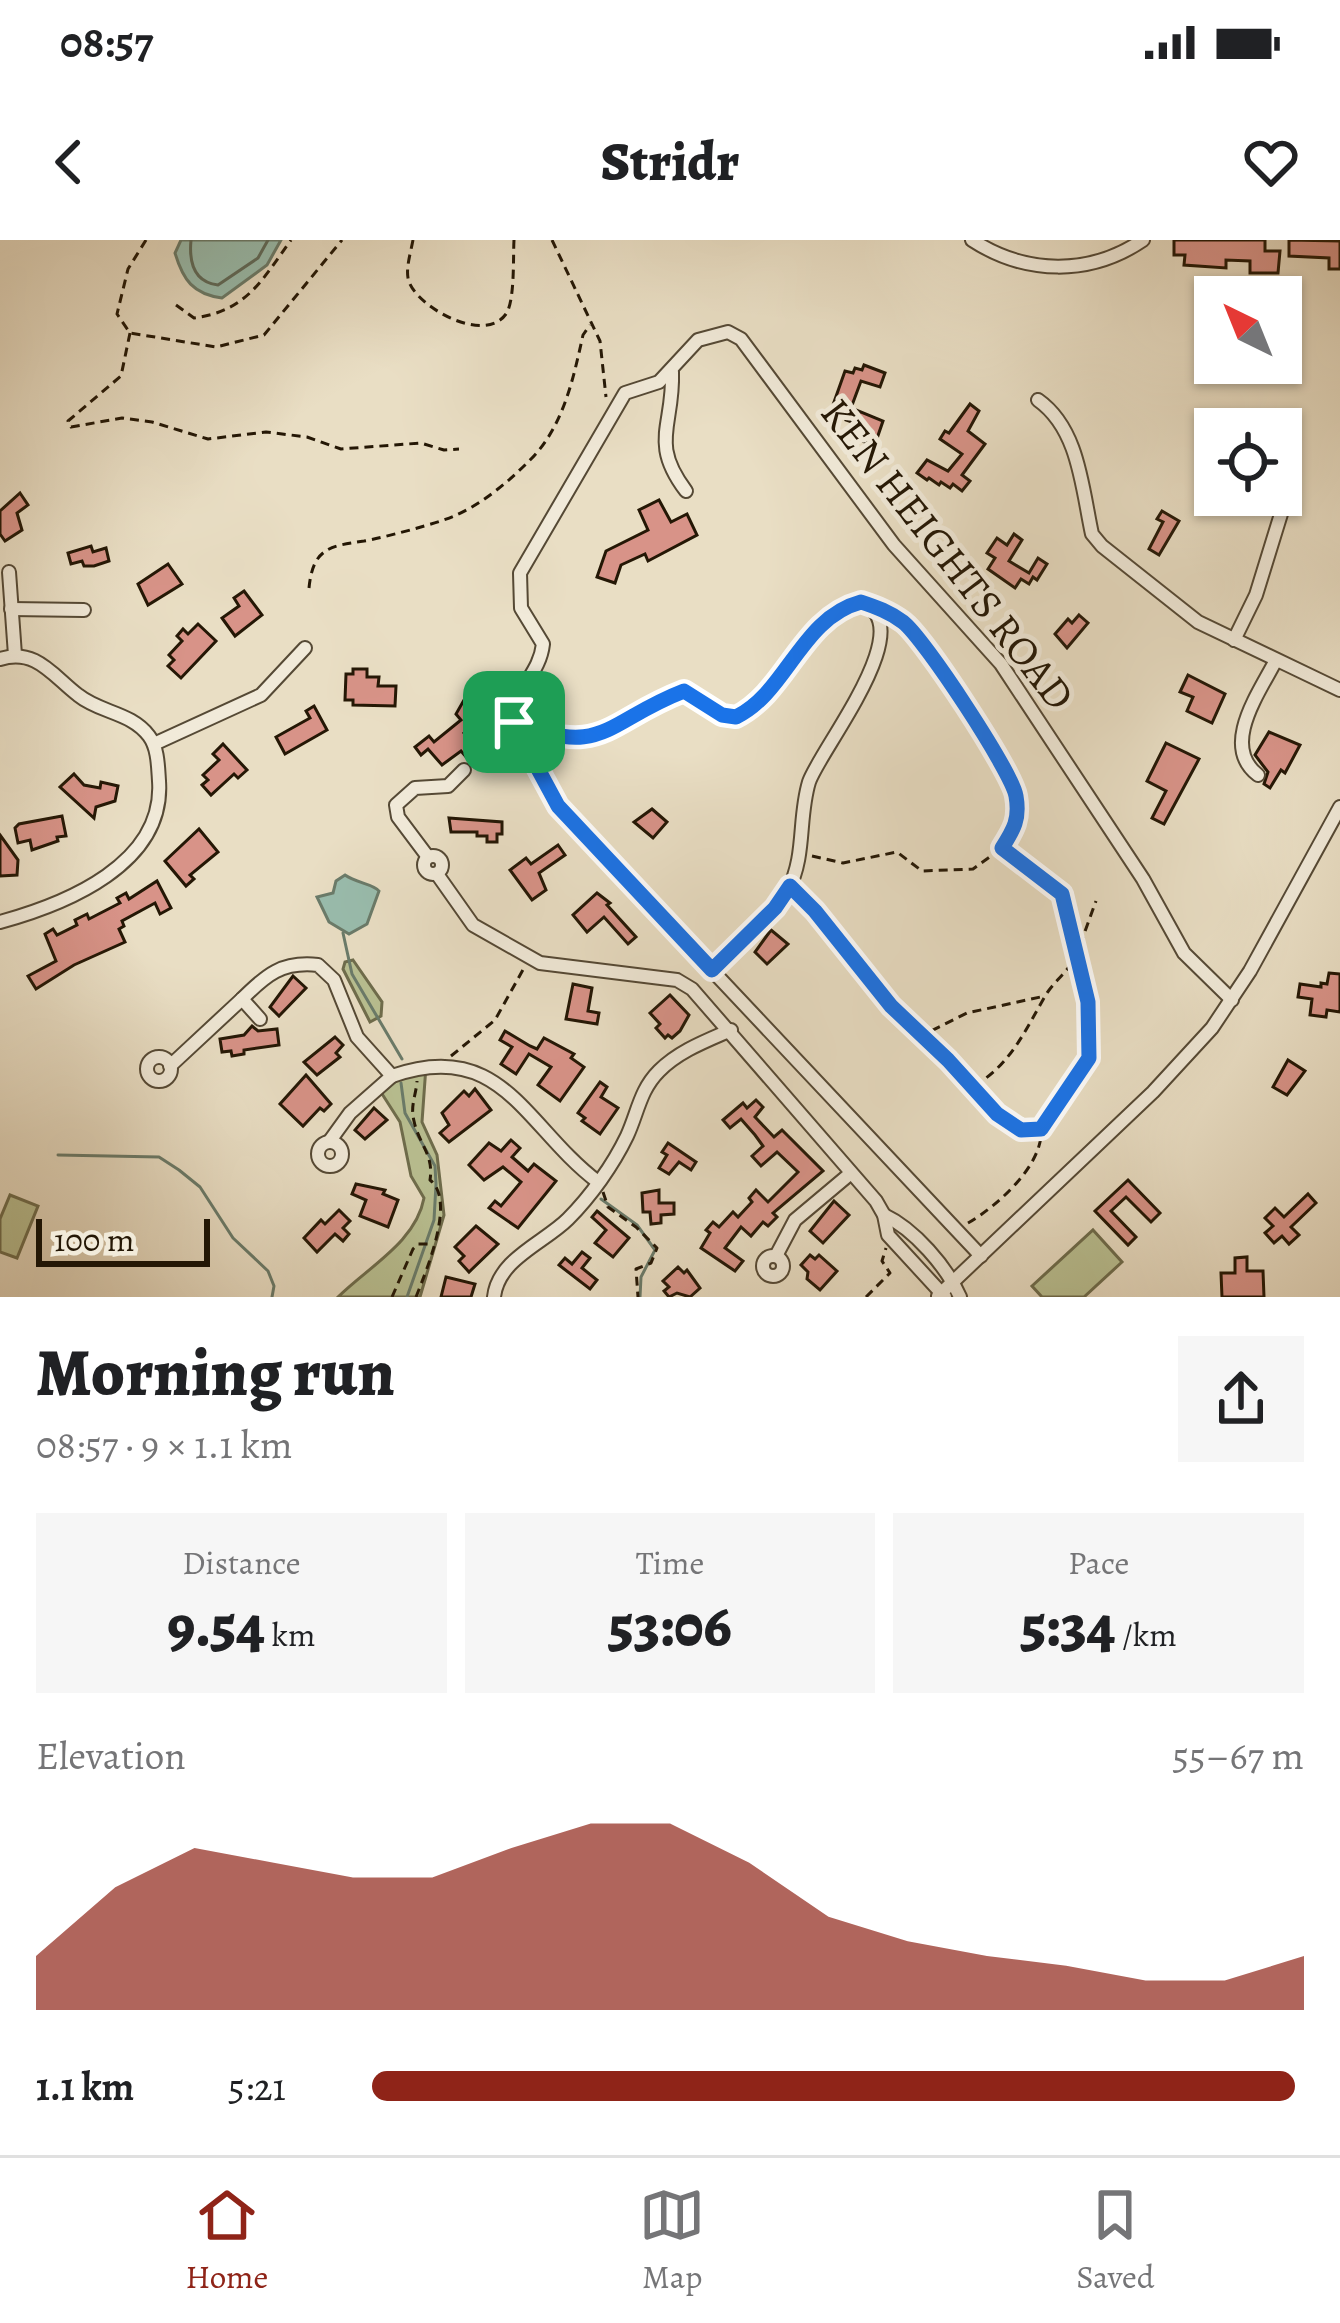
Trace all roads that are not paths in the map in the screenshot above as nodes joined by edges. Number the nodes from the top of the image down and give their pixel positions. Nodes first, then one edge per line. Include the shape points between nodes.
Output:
1 (972, 240) edge
2 (1143, 240) edge
3 (672, 372) junction
4 (1038, 400) dead end
5 (686, 491) dead end
6 (1280, 516) edge
7 (9, 572) dead end
8 (11, 608) junction
9 (84, 610) dead end
10 (1234, 640) junction
11 (305, 648) dead end
12 (15, 655) junction
13 (0, 659) edge
14 (1276, 660) junction
15 (1340, 690) edge
16 (514, 722) junction
17 (154, 744) junction
18 (464, 770) dead end
19 (1258, 775) dead end
20 (1340, 807) edge
21 (0, 922) edge
22 (712, 970) junction
23 (242, 999) junction
24 (1232, 1000) junction
25 (260, 1019) dead end
26 (731, 1030) junction
27 (170, 1066) dead end
28 (392, 1076) junction
29 (329, 1142) dead end
30 (851, 1173) junction
31 (598, 1182) junction
32 (884, 1215) junction
33 (926, 1250) junction
34 (776, 1256) dead end
35 (981, 1256) junction
36 (915, 1267) junction
37 (953, 1282) junction
38 (941, 1296) edge
39 (494, 1297) edge
40 (960, 1297) edge

1 - 2 street via 1015,261 1060,268 1115,256
3 - 5 street via 665,452
3 - 16 street via 625,393 612,410 520,574 520,608 543,644
3 - 24 street, KEN HEIGHTS ROAD via 705,337 728,332 748,348 894,545 1001,664 1184,953
4 - 10 street via 1066,430 1097,540 1183,612
6 - 10 street
7 - 8 street
8 - 9 street
8 - 12 street
10 - 14 street
11 - 17 street via 261,695
12 - 13 street
12 - 17 street via 44,664 85,700 136,723
14 - 15 street
14 - 19 street via 1240,745 1243,762
16 - 22 street via 558,806
16 - 22 street via 589,739 684,691 736,717 821,625 865,603 883,626 880,641 808,785 790,886
17 - 21 street via 159,806 146,840 97,882
18 - 26 street via 448,786 415,788 396,805 428,857 426,871 437,874 473,925 540,963 677,980
20 - 24 street
22 - 35 street
23 - 25 street
23 - 27 street
23 - 28 street via 281,966 324,968 353,1032
24 - 35 street via 1172,1074
26 - 30 street
26 - 31 street via 680,1054 651,1080
28 - 29 street
28 - 31 street via 439,1064 480,1072 522,1102
30 - 32 street
30 - 34 street via 795,1220
31 - 39 street via 570,1217 506,1269
32 - 33 street
32 - 36 street via 888,1235
32 - 36 street via 887,1246 905,1268
33 - 36 street
33 - 37 street
35 - 37 street
36 - 38 street
37 - 38 street
37 - 40 street

